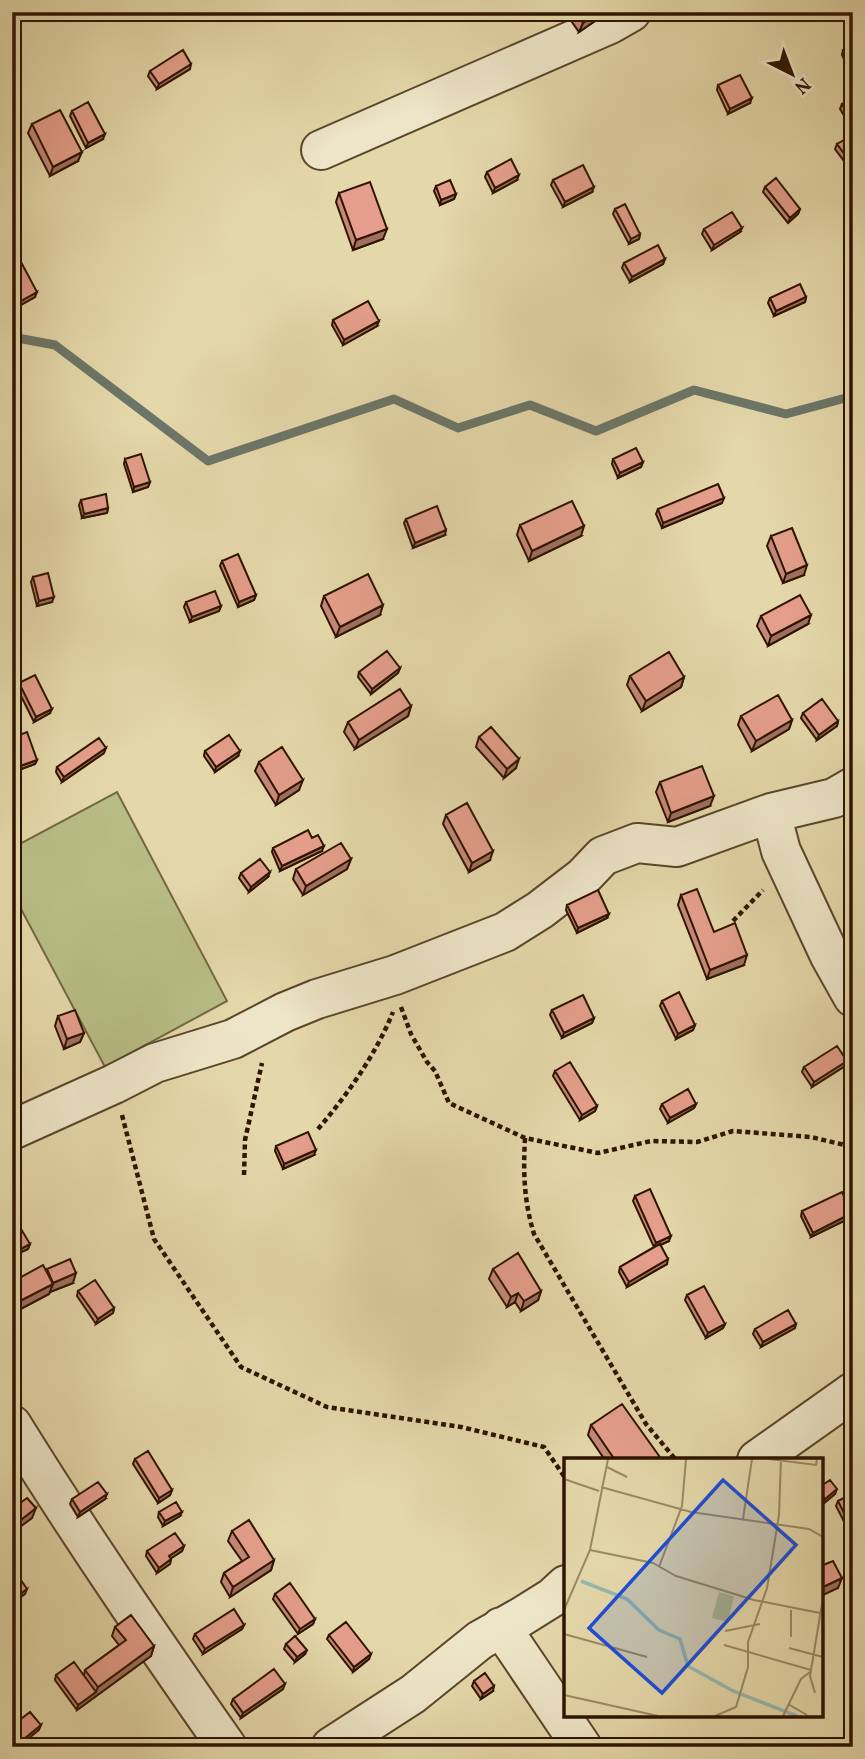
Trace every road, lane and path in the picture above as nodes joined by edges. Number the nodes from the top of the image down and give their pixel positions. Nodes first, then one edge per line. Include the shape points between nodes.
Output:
1 (631, 12) edge
2 (321, 150) dead end
3 (853, 787) edge
4 (771, 813) junction
5 (853, 997) edge
6 (263, 1059) dead end
7 (114, 1084) junction
8 (318, 1129) dead end
9 (12, 1130) edge
10 (525, 1138) junction
11 (853, 1147) edge
12 (244, 1175) dead end
13 (853, 1392) edge
14 (12, 1425) edge
15 (674, 1458) edge
16 (760, 1458) edge
17 (564, 1476) edge
18 (564, 1587) edge
19 (501, 1627) junction
20 (227, 1747) edge
21 (331, 1747) edge
22 (582, 1747) edge

1 - 2 street
3 - 4 street via 834,798
4 - 5 street via 781,851
4 - 7 street via 677,847 637,843 603,856 583,877 505,932 395,975 317,999 233,1039 155,1063
6 - 12 path via 245,1140
7 - 9 street
7 - 17 path via 154,1239 241,1367 327,1407 461,1427 544,1447
8 - 10 path via 345,1097 386,1031 399,998 411,1034 449,1103
10 - 11 path via 598,1153 652,1142 697,1142 733,1131 811,1137
10 - 15 path via 523,1177 534,1234 646,1424
13 - 16 street
14 - 20 street
18 - 19 street
19 - 21 street via 413,1694
19 - 22 street

